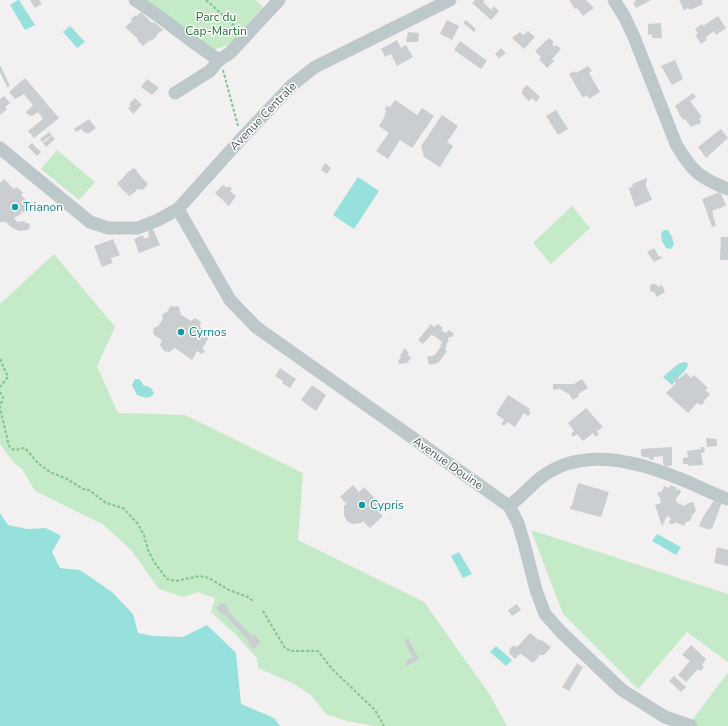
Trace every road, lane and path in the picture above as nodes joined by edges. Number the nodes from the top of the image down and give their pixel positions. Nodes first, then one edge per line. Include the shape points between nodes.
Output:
1 (135, 0) edge
2 (206, 0) edge
3 (279, 0) edge
4 (450, 0) edge
5 (614, 0) edge
6 (245, 36) junction
7 (219, 60) junction
8 (175, 93) dead end
9 (241, 139) junction
10 (0, 148) edge
11 (728, 189) edge
12 (178, 210) junction
13 (0, 358) edge
14 (0, 387) edge
15 (0, 392) edge
16 (728, 499) edge
17 (509, 506) junction
18 (254, 602) dead end
19 (263, 611) dead end
20 (384, 726) edge
21 (691, 726) edge

1 - 7 street
2 - 6 path
3 - 6 street
4 - 9 street, Avenue Centrale via 315,67 292,85
5 - 11 street via 634,37 676,144 685,160 696,173
6 - 7 street via 230,53
7 - 8 street via 210,71
7 - 9 path
9 - 12 street, Avenue Centrale
10 - 12 street via 90,222 108,228 138,228
12 - 17 street, Avenue Douine via 230,300 256,327
13 - 14 path via 8,377
15 - 18 path via 3,397 0,408 12,449 16,451 25,448 50,472 89,490 106,503 123,508 138,524 154,562 167,579 176,581 199,576 209,578
16 - 17 street via 647,467 620,460 585,460 560,467 544,476
17 - 21 street, Avenue Douine via 518,523 545,614 622,690 665,717
19 - 20 path via 285,648 291,651 318,651 332,669 374,710

